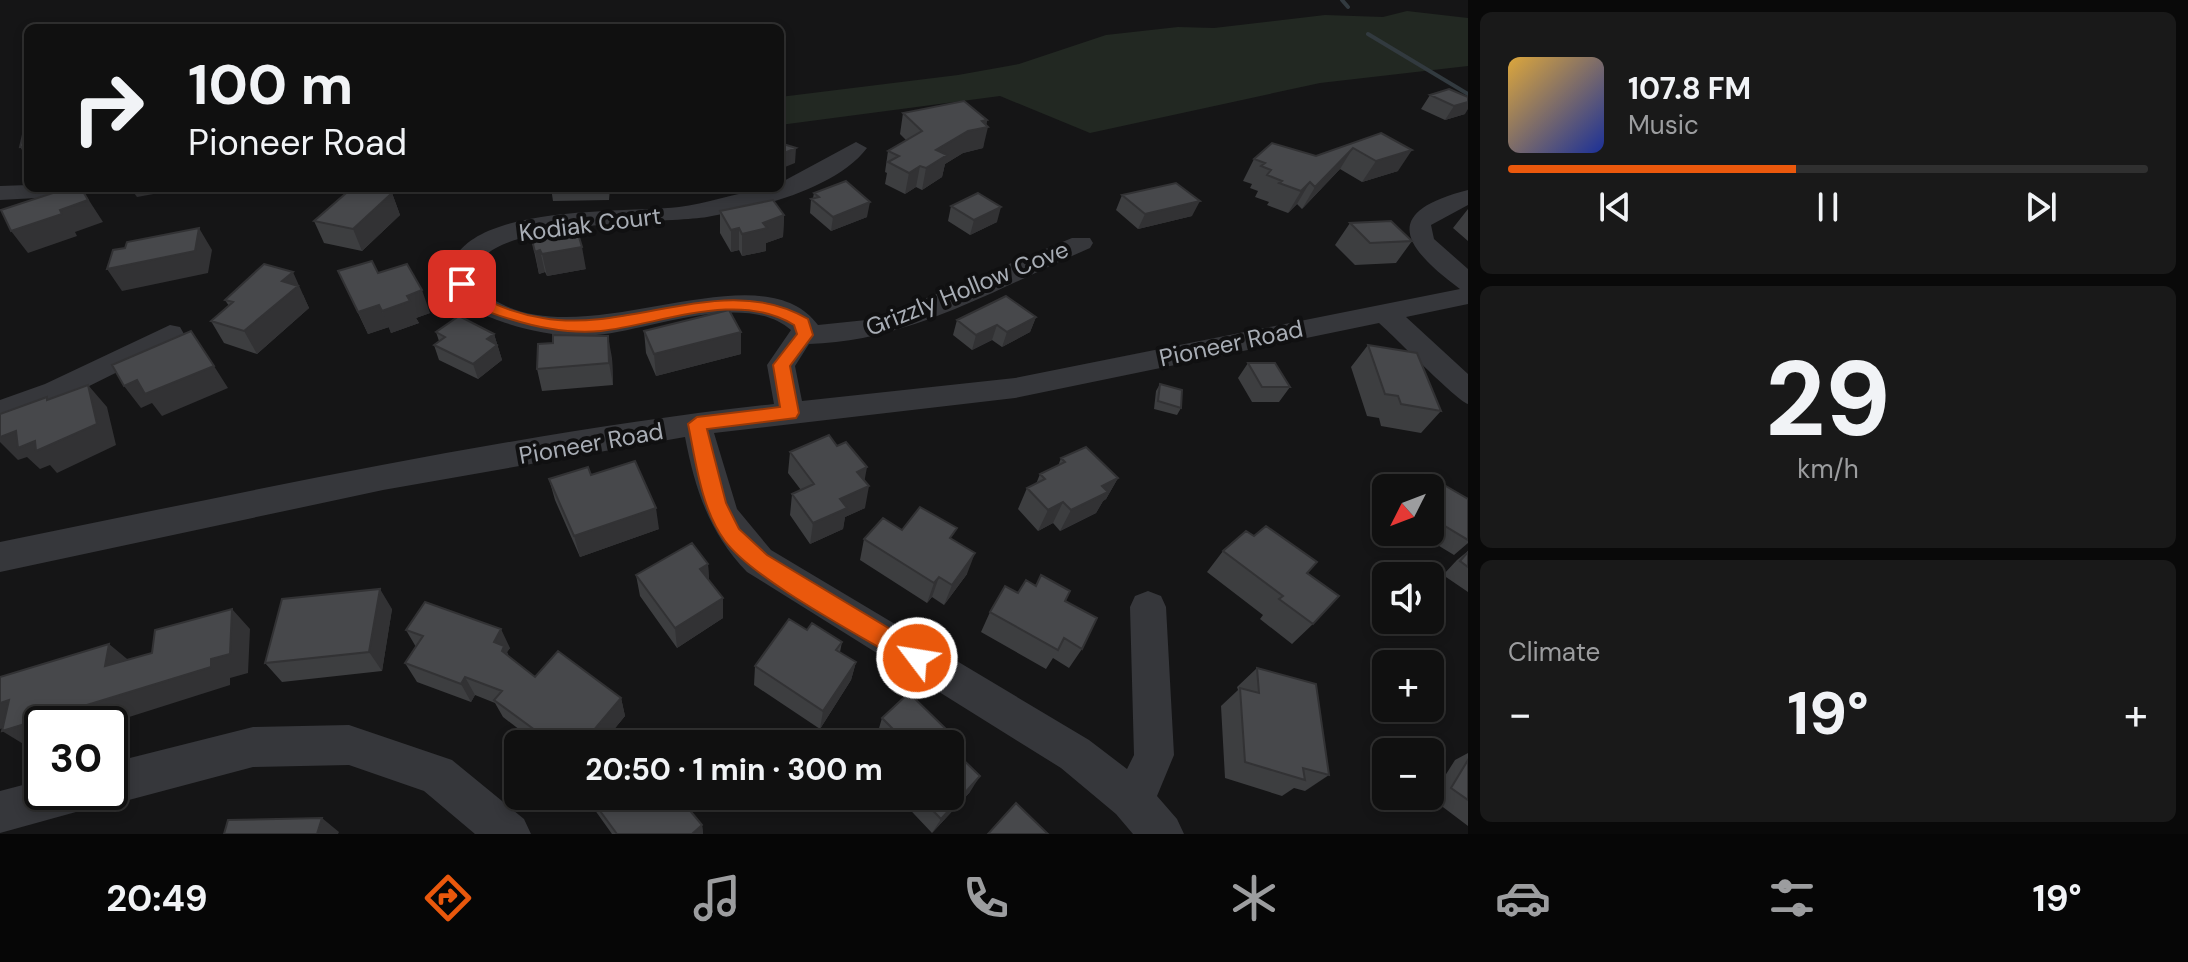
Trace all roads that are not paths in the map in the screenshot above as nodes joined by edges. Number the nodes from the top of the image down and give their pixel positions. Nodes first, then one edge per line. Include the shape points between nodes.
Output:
1 (856, 148) dead end
2 (784, 189) edge
3 (24, 192) edge
4 (776, 192) edge
5 (0, 193) edge
6 (1468, 197) edge
7 (1081, 243) dead end
8 (1468, 283) edge
9 (1468, 296) edge
10 (1382, 311) junction
11 (170, 334) dead end
12 (805, 335) junction
13 (1468, 393) edge
14 (0, 412) edge
15 (790, 413) junction
16 (697, 424) junction
17 (0, 557) edge
18 (1148, 607) dead end
19 (128, 779) edge
20 (1131, 799) junction
21 (24, 806) edge
22 (0, 812) edge
23 (509, 834) edge
24 (1162, 834) edge

1 - 2 street, Kodiak Court via 814,179
3 - 5 street
4 - 12 street, Kodiak Court via 700,210 511,232 476,248 460,275 466,291 481,303 543,324 599,326 696,307 743,305 786,313 802,323
6 - 8 street via 1423,214 1418,230
7 - 12 street, Grizzly Hollow Cove via 882,327
9 - 10 street, Pioneer Road
10 - 13 street
10 - 15 street, Pioneer Road via 1015,388
11 - 14 street
12 - 15 street via 781,365
15 - 16 street, Pioneer Road
16 - 17 street, Pioneer Road via 383,477
16 - 20 street via 722,519 752,555 1075,754
18 - 20 street via 1154,755
19 - 23 street via 253,747 349,745 437,775
20 - 24 street
21 - 22 street

